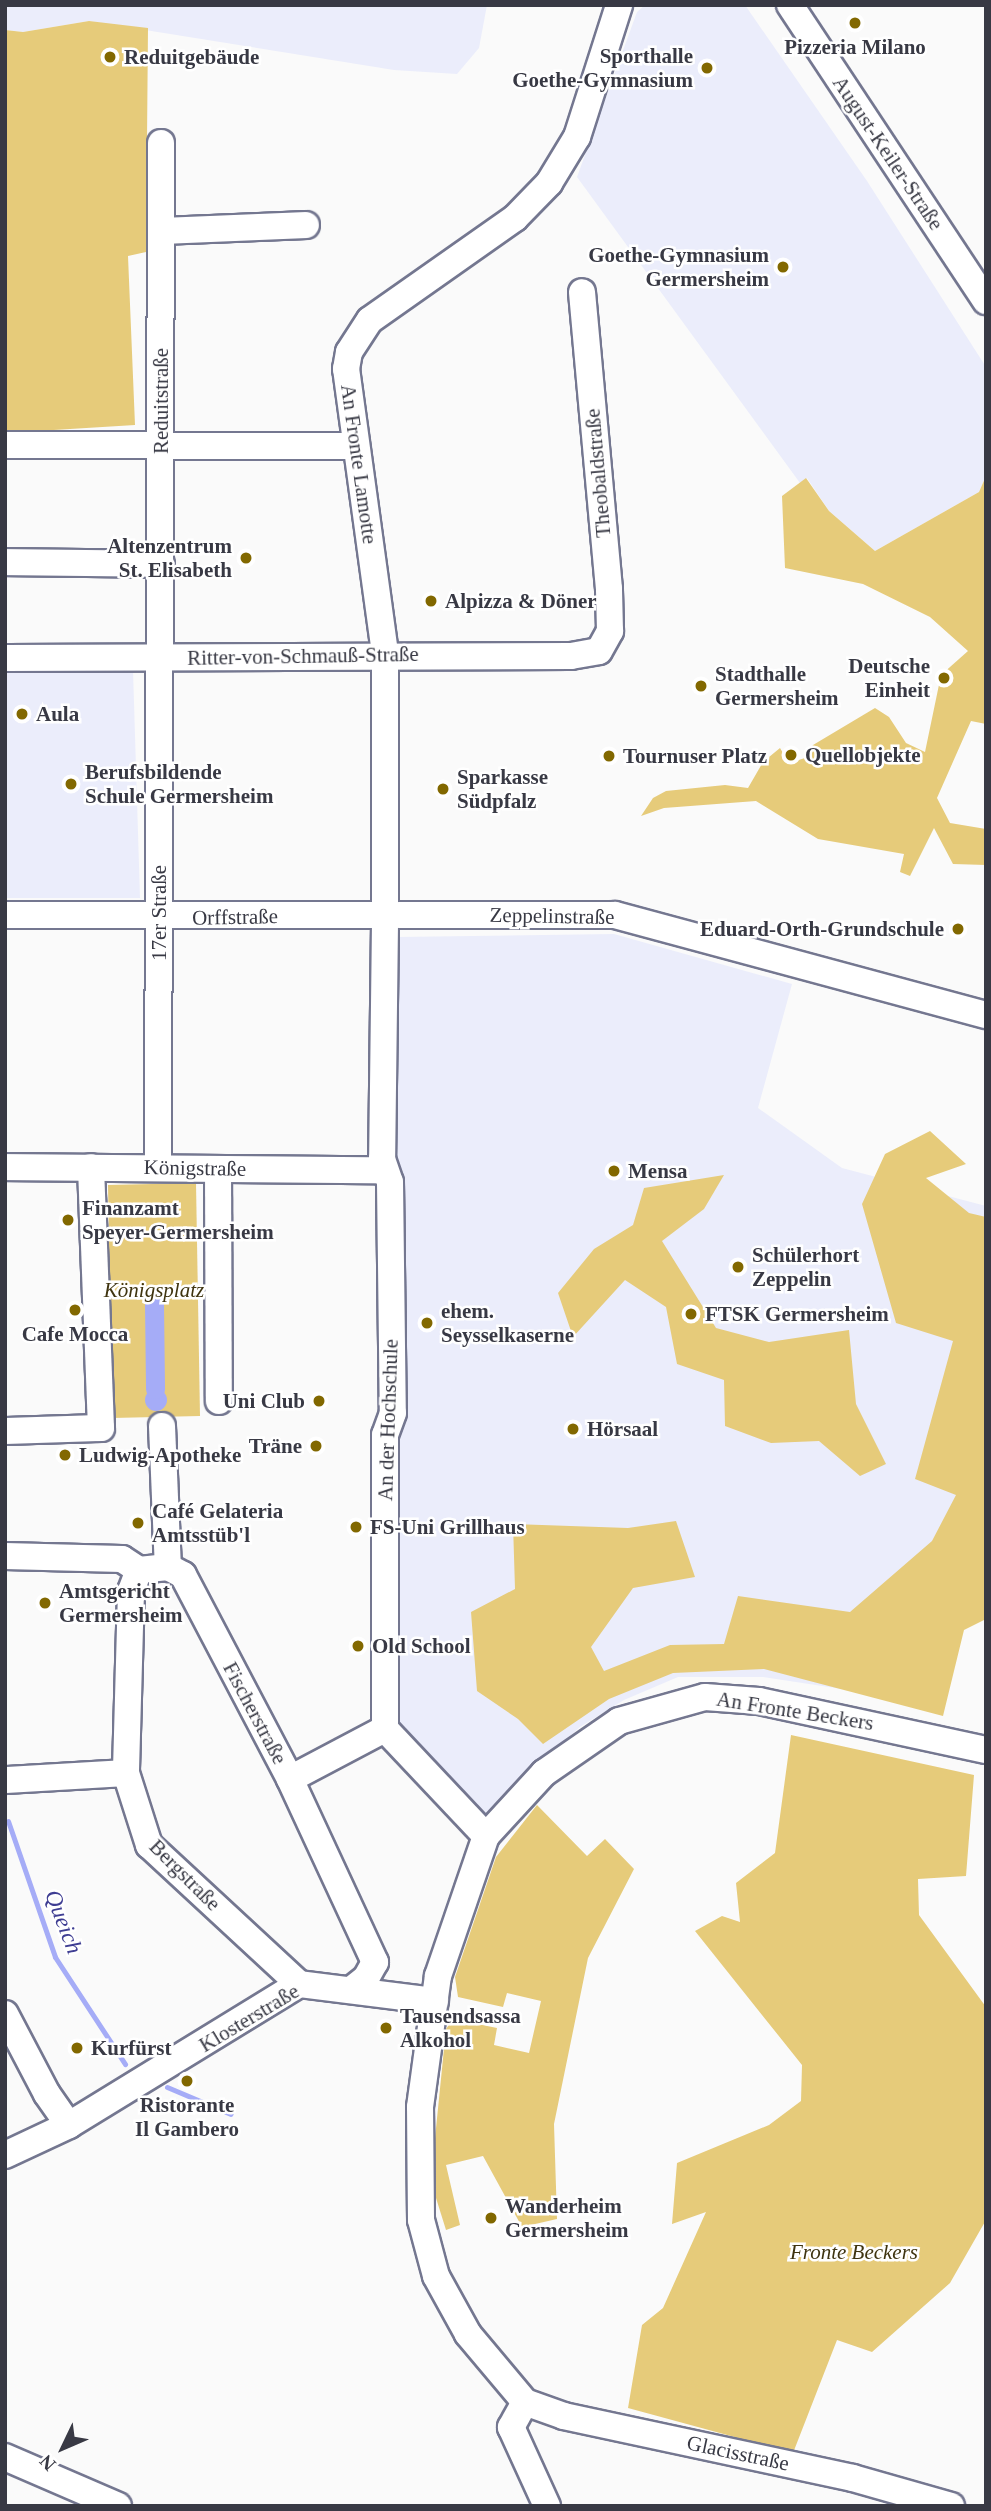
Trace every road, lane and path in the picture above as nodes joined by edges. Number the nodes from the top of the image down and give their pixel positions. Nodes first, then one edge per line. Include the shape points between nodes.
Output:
1 (619, 5) edge
2 (790, 5) edge
3 (161, 143) dead end
4 (306, 225) dead end
5 (163, 231) junction
6 (582, 292) dead end
7 (986, 301) edge
8 (5, 444) edge
9 (160, 444) junction
10 (356, 446) junction
11 (5, 562) edge
12 (161, 564) junction
13 (599, 651) joint
14 (385, 653) junction
15 (5, 658) edge
16 (158, 658) junction
17 (5, 915) edge
18 (387, 915) junction
19 (160, 918) junction
20 (986, 1015) edge
21 (5, 1167) edge
22 (91, 1167) junction
23 (158, 1167) junction
24 (218, 1169) junction
25 (385, 1170) junction
26 (219, 1401) dead end
27 (162, 1426) dead end
28 (5, 1431) edge
29 (5, 1556) edge
30 (168, 1567) junction
31 (139, 1570) junction
32 (385, 1729) junction
33 (986, 1750) edge
34 (126, 1773) junction
35 (290, 1779) junction
36 (5, 1780) edge
37 (486, 1836) junction
38 (299, 1984) junction
39 (351, 1990) junction
40 (435, 2001) junction
41 (5, 2014) edge
42 (69, 2125) junction
43 (5, 2155) edge
44 (525, 2402) junction
45 (5, 2457) edge
46 (66, 2497) edge
47 (118, 2506) edge
48 (547, 2506) edge
49 (951, 2506) edge

1 - 10 street, An Fronte Lamotte via 577,138 549,183 515,218 370,320 353,341 346,369
2 - 7 street, August-Keiler-Straße
3 - 5 street, Reduitstraße
4 - 5 street
5 - 9 street, Reduitstraße
6 - 13 street, Theobaldstraße via 609,589 610,631
8 - 9 street
9 - 10 street
9 - 12 street, Reduitstraße
10 - 14 street, An Fronte Lamotte
11 - 12 street
12 - 16 street, Reduitstraße
13 - 14 street, Ritter-von-Schmauß-Straße via 571,656
14 - 16 street, Ritter-von-Schmauß-Straße
14 - 18 street, An Fronte Lamotte
15 - 16 street, Ritter-von-Schmauß-Straße
16 - 19 street, 17er Straße
17 - 19 street, Orffstraße
18 - 19 street, Orffstraße
18 - 20 street, Zeppelinstraße via 615,915
18 - 25 street, An der Hochschule
19 - 23 street, 17er Straße
21 - 22 street, Königstraße
22 - 23 street, Königstraße
22 - 28 street via 100,1428
23 - 24 street, Königstraße
24 - 25 street, Königstraße
24 - 26 street
25 - 32 street, An der Hochschule via 390,1182 393,1413 385,1436
27 - 30 street
29 - 31 street via 122,1559
30 - 31 street
30 - 35 street, Fischerstraße via 183,1575
31 - 34 street, Bergstraße via 131,1591
32 - 35 street
32 - 37 street
33 - 37 street, An Fronte Beckers via 772,1704 705,1697 619,1721 544,1773
34 - 36 street
34 - 38 street, Bergstraße via 149,1845
35 - 39 street, Fischerstraße via 375,1962 366,1978
37 - 40 street, An Fronte Beckers via 438,1976
38 - 39 street, Klosterstraße
38 - 42 street, Klosterstraße
39 - 40 street, Klosterstraße
40 - 44 street, An Fronte Beckers via 419,2107 421,2220 436,2276 454,2311
41 - 42 street via 47,2094
42 - 43 street, Klosterstraße
44 - 48 street via 511,2427
44 - 49 street, Glacisstraße via 564,2416 840,2475
45 - 46 street
46 - 47 street

